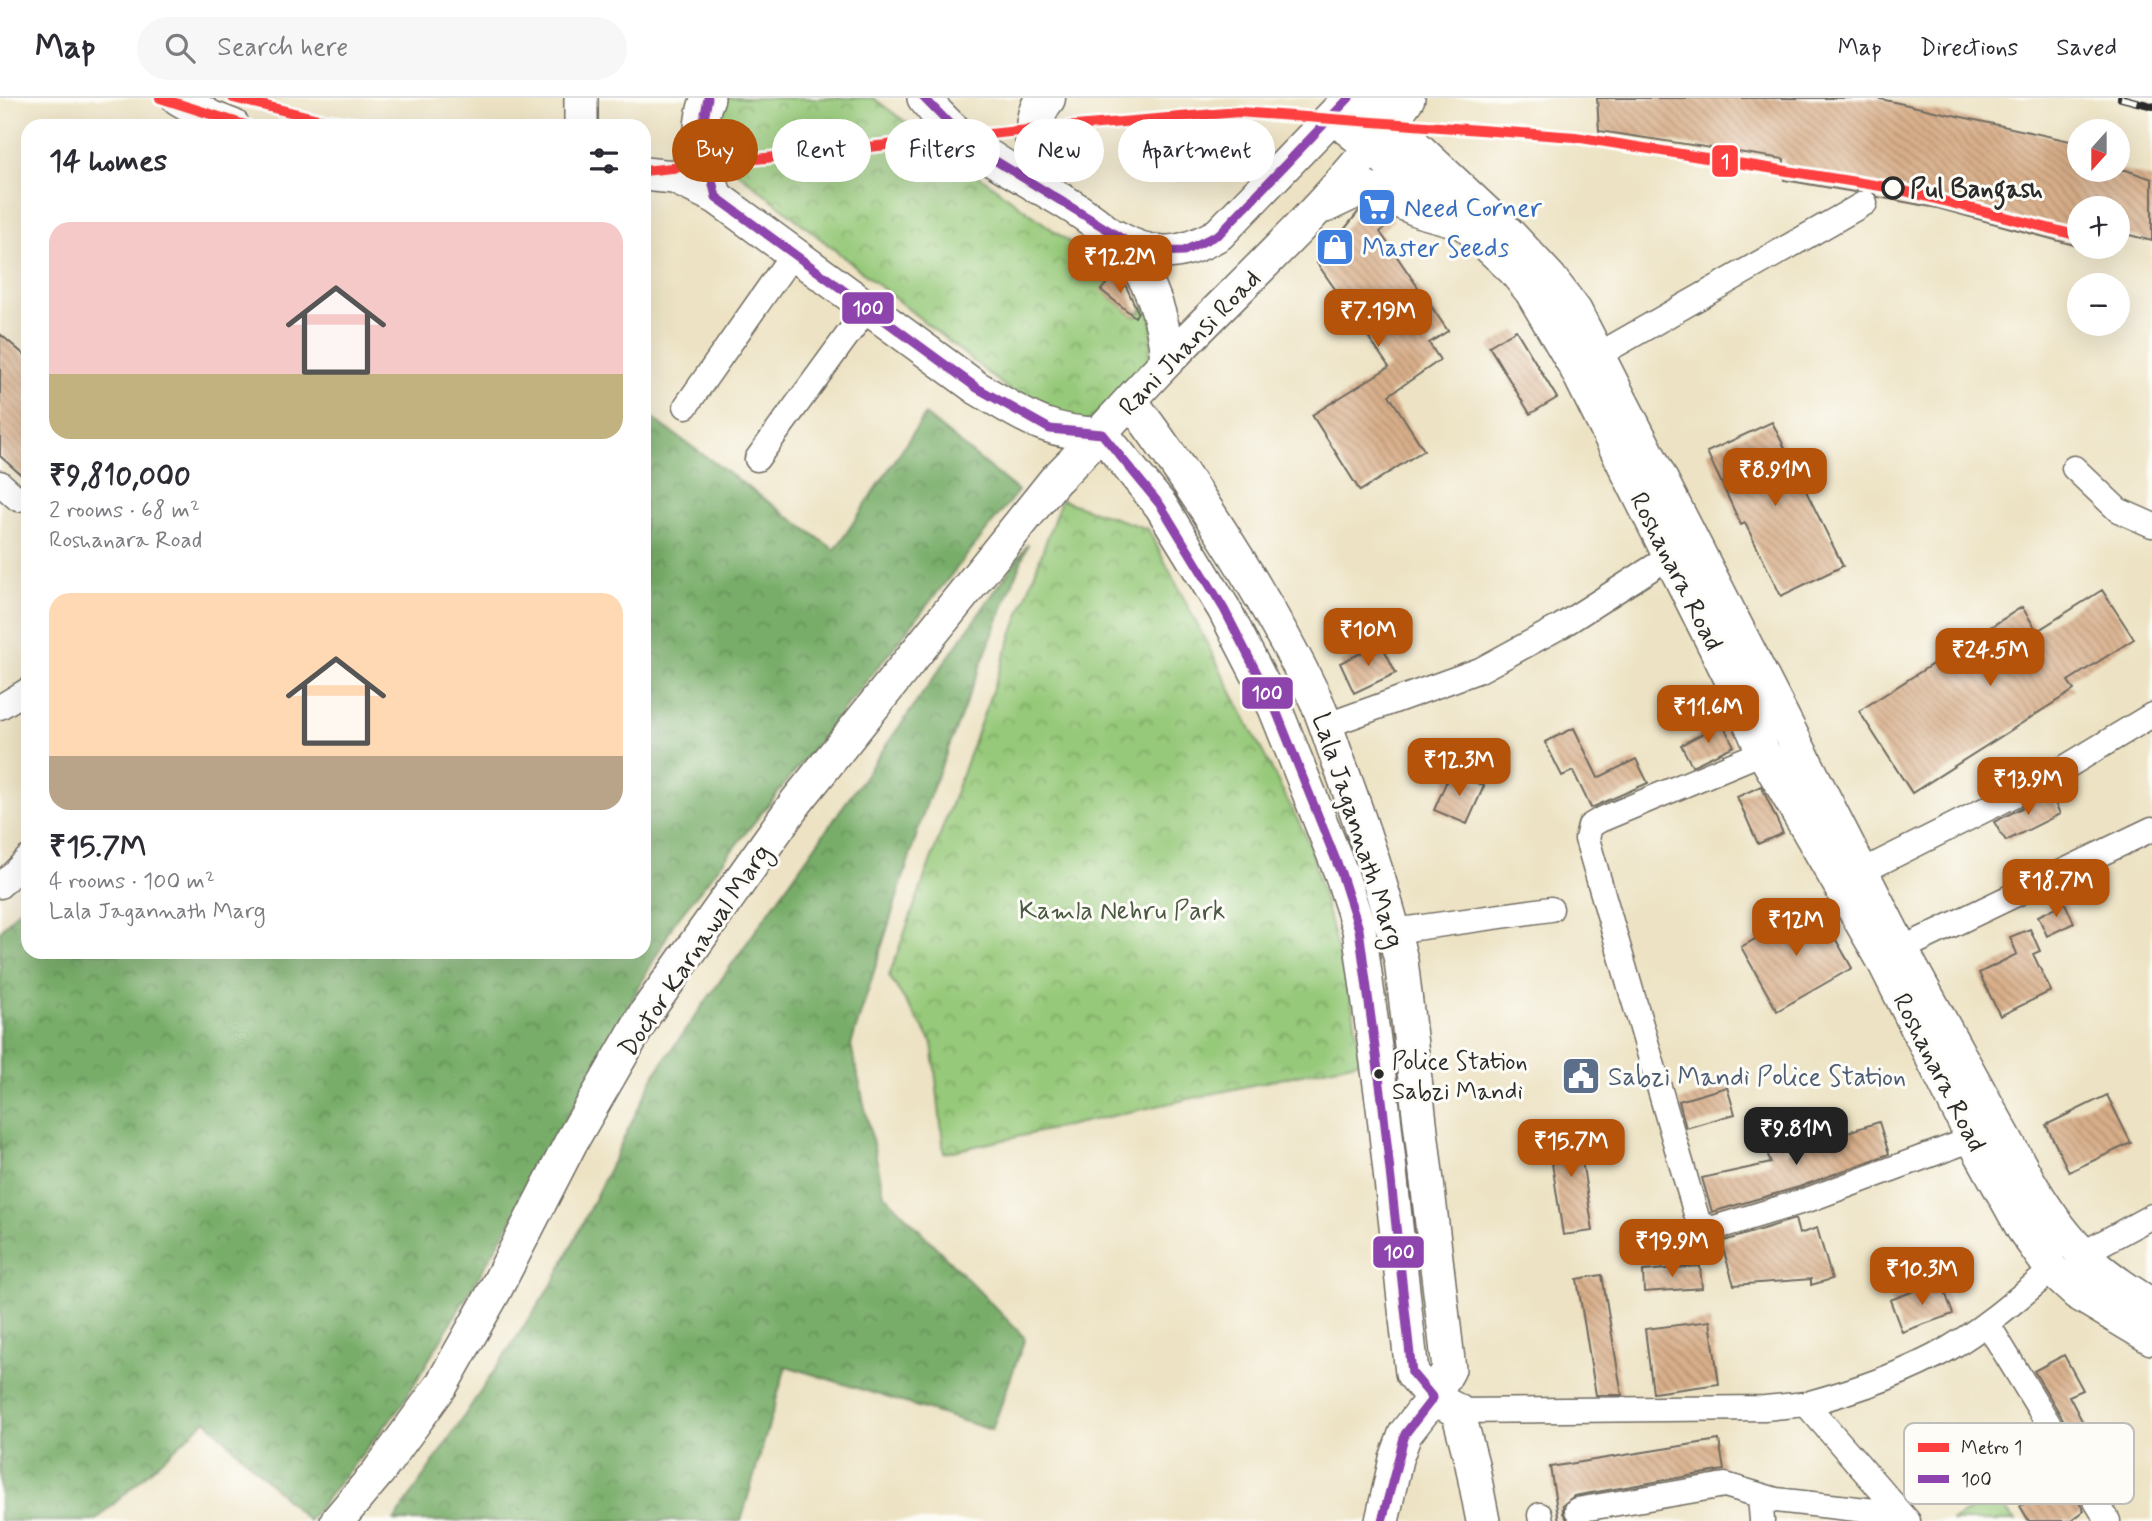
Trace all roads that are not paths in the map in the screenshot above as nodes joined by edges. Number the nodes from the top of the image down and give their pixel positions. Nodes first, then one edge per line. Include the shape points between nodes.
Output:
1 (178, 98) edge
2 (581, 98) edge
3 (708, 98) edge
4 (924, 98) edge
5 (1046, 98) edge
6 (1364, 98) edge
7 (1341, 107) edge
8 (215, 119) edge
9 (581, 119) edge
10 (1391, 122) edge
11 (651, 175) edge
12 (1039, 185) junction
13 (716, 197) junction
14 (1865, 203) dead end
15 (1319, 208) junction
16 (1463, 222) junction
17 (1116, 237) junction
18 (794, 252) junction
19 (868, 307) junction
20 (1598, 355) junction
21 (1167, 361) junction
22 (1132, 401) junction
23 (686, 406) dead end
24 (1050, 429) junction
25 (1102, 434) junction
26 (757, 459) dead end
27 (2074, 468) dead end
28 (1055, 480) junction
29 (2152, 525) edge
30 (1669, 558) junction
31 (21, 694) edge
32 (0, 707) edge
33 (2152, 715) edge
34 (1325, 726) junction
35 (1763, 752) junction
36 (2152, 829) edge
37 (21, 865) edge
38 (1861, 872) junction
39 (0, 886) edge
40 (1551, 909) dead end
41 (1354, 912) junction
42 (1390, 916) junction
43 (1891, 954) junction
44 (1973, 1139) junction
45 (2152, 1216) edge
46 (2082, 1254) junction
47 (2052, 1270) junction
48 (2152, 1305) edge
49 (1987, 1323) junction
50 (2152, 1338) edge
51 (1445, 1404) junction
52 (1806, 1404) junction
53 (2048, 1423) edge
54 (1760, 1496) junction
55 (2098, 1504) edge
56 (1577, 1510) dead end
57 (1905, 1517) edge
58 (337, 1521) edge
59 (1382, 1521) edge
60 (1483, 1521) edge
61 (1762, 1521) edge
62 (2108, 1521) edge

1 - 8 street
2 - 9 street
3 - 13 street via 701,125 703,159
4 - 12 street via 970,145
5 - 12 main road via 1036,124
6 - 10 street, Roshanara Road
7 - 10 street, Roshanara Road
7 - 17 street, Rani Jhansi Road via 1219,234 1195,249 1154,252
10 - 15 street, Rani Jhansi Road
10 - 16 street, Roshanara Road
10 - 20 street, Roshanara Road via 1550,278 1575,310
11 - 13 street, Rani Jhansi Road via 674,177
12 - 17 street
13 - 18 street, Rani Jhansi Road
14 - 20 street
15 - 16 street via 1365,187 1421,211
15 - 21 street, Rani Jhansi Road
16 - 30 street, Roshanara Road via 1514,271 1544,310
17 - 21 street via 1135,262 1159,310
18 - 19 street, Rani Jhansi Road
18 - 23 street
19 - 24 street, Rani Jhansi Road via 977,388
19 - 26 street
20 - 38 street, Roshanara Road
21 - 22 street, Rani Jhansi Road
22 - 25 street, Rani Jhansi Road
22 - 34 street, Lala Jagannath Marg via 1191,482 1257,591 1316,700
24 - 25 street, Rani Jhansi Road
24 - 28 street
25 - 28 street, Doctor Karnawal Marg
25 - 41 street, Lala Jagannath Marg via 1161,506 1224,609 1275,708
27 - 29 street via 2118,510
28 - 58 street, Doctor Karnawal Marg via 797,801 645,1014 441,1386
30 - 34 street via 1480,670
30 - 35 street, Roshanara Road
31 - 32 street
33 - 38 street via 2046,779
34 - 42 street, Lala Jagannath Marg
35 - 43 street, Roshanara Road
35 - 44 street via 1600,820 1590,826 1587,839 1698,1221 1711,1229 1810,1199
36 - 43 street
37 - 39 street
38 - 43 street, Roshanara Road
40 - 42 street
41 - 42 street
41 - 51 street, Lala Jagannath Marg via 1383,1107 1412,1373
42 - 51 street, Lala Jagannath Marg via 1401,960 1449,1369
43 - 44 street, Roshanara Road
43 - 46 street, Roshanara Road via 2046,1211
44 - 47 street, Roshanara Road via 2023,1229
45 - 46 street
46 - 48 street, Roshanara Road via 2100,1272
47 - 49 street
47 - 50 street, Roshanara Road via 2077,1293
49 - 52 street via 1948,1349 1903,1370
49 - 53 street
51 - 52 street via 1765,1408
51 - 59 street via 1405,1434
51 - 60 street via 1472,1464
52 - 57 street
54 - 56 street via 1725,1485
54 - 57 street
54 - 61 street
55 - 62 street

